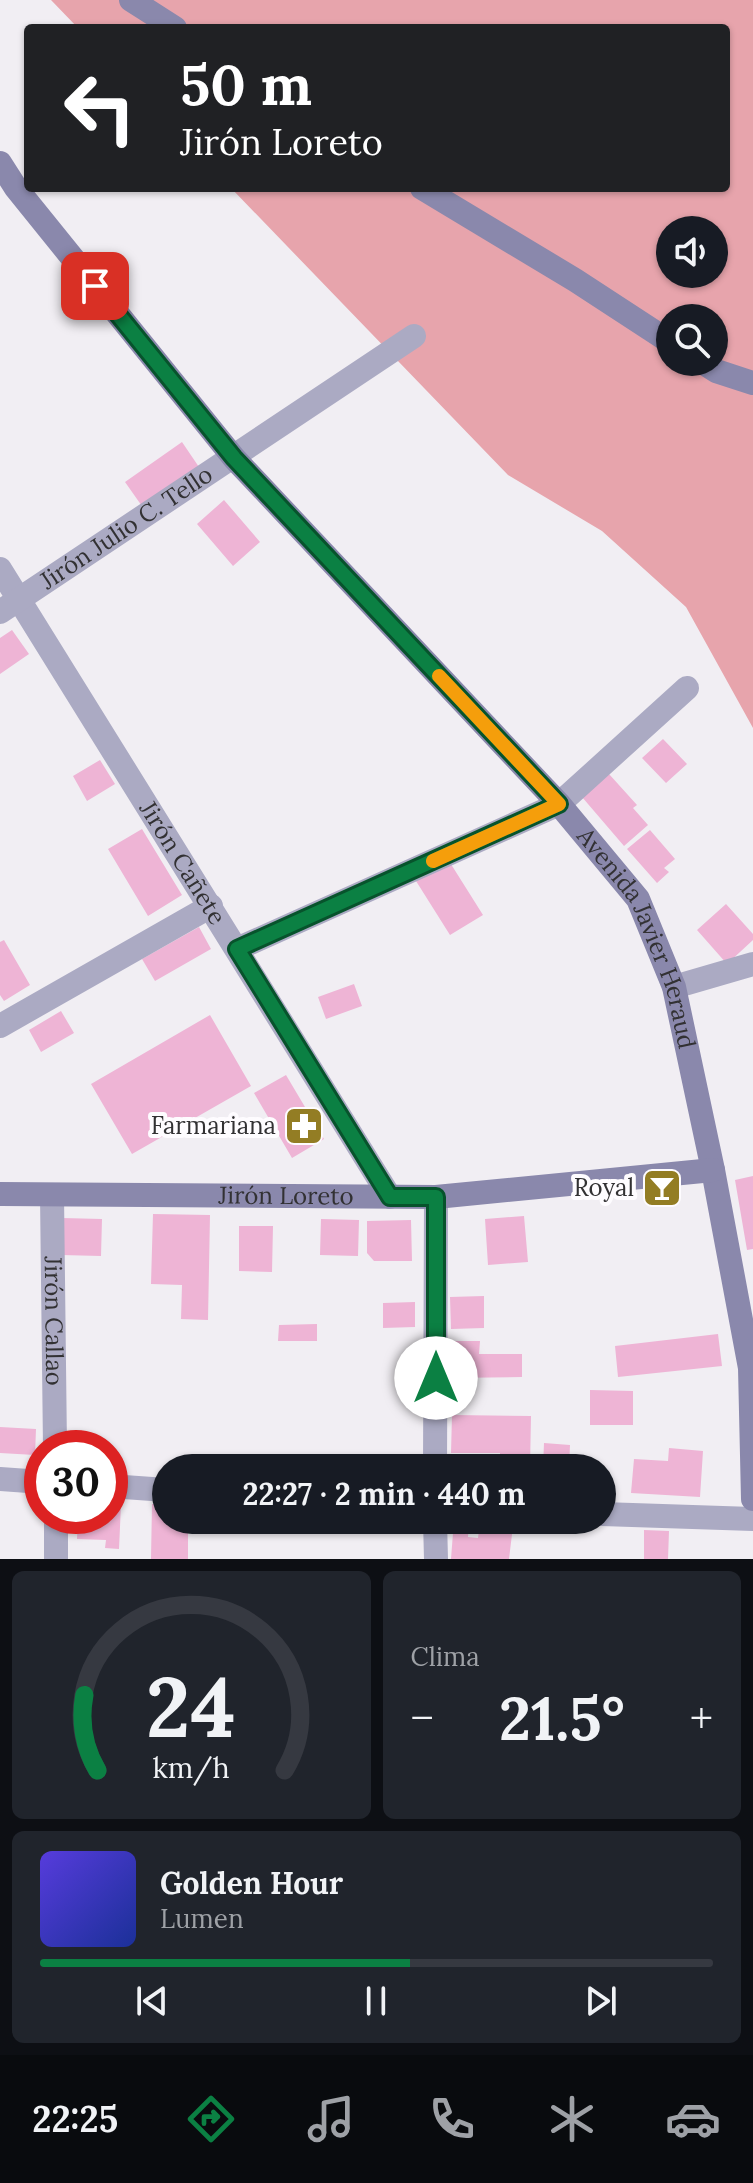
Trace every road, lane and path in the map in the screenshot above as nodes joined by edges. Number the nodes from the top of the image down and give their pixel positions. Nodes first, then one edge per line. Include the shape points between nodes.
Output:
1 (131, 0) edge
2 (169, 24) edge
3 (0, 163) edge
4 (429, 192) edge
5 (8, 193) edge
6 (656, 333) edge
7 (414, 336) dead end
8 (728, 375) edge
9 (753, 383) edge
10 (234, 458) junction
11 (0, 569) edge
12 (10, 606) edge
13 (687, 688) dead end
14 (559, 804) junction
15 (211, 906) junction
16 (237, 949) junction
17 (751, 962) edge
18 (674, 987) junction
19 (0, 1026) edge
20 (713, 1170) junction
21 (0, 1194) edge
22 (52, 1195) junction
23 (390, 1197) junction
24 (436, 1197) junction
25 (751, 1369) edge
26 (55, 1430) edge
27 (435, 1454) edge
28 (0, 1479) edge
29 (24, 1481) edge
30 (128, 1487) edge
31 (152, 1489) edge
32 (753, 1499) edge
33 (616, 1514) edge
34 (753, 1519) edge
35 (56, 1534) edge
36 (435, 1534) edge
37 (56, 1559) edge
38 (436, 1559) edge

1 - 2 main road
3 - 5 main road, Avenida Javier Heraud
4 - 6 main road
5 - 10 main road, Avenida Javier Heraud
7 - 10 street, Jirón Julio C. Tello
8 - 9 main road
10 - 12 street, Jirón Julio C. Tello
10 - 14 main road, Avenida Javier Heraud
11 - 12 street, Jirón Cañete
12 - 15 street, Jirón Cañete
13 - 14 street
14 - 16 street
14 - 18 main road, Avenida Javier Heraud via 638,899
15 - 16 street, Jirón Cañete
15 - 19 street
16 - 23 street, Jirón Cañete
17 - 18 street
18 - 20 main road, Avenida Javier Heraud
20 - 24 main road, Jirón Loreto
20 - 25 main road, Avenida Javier Heraud
21 - 22 main road, Jirón Loreto
22 - 23 main road, Jirón Loreto
22 - 26 street, Jirón Callao
23 - 24 main road, Jirón Loreto
24 - 27 street
25 - 32 main road, Avenida Javier Heraud
28 - 29 street
30 - 31 street
33 - 34 street
35 - 37 street
36 - 38 street

